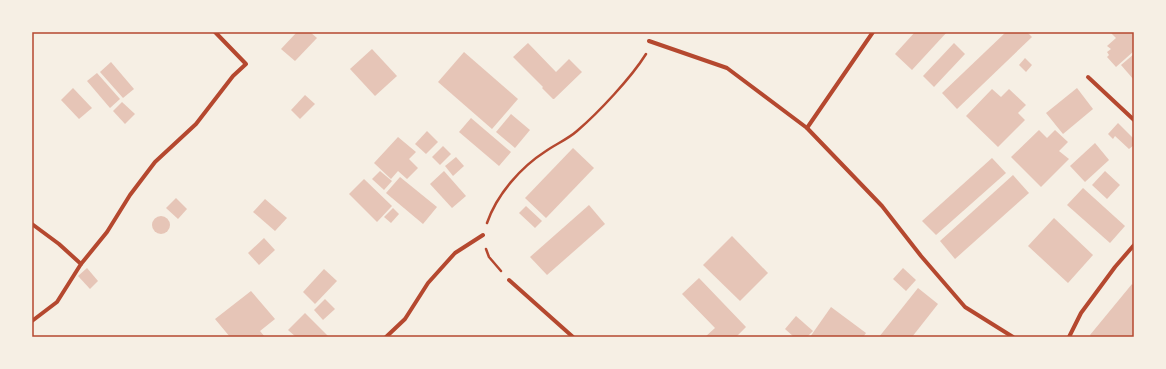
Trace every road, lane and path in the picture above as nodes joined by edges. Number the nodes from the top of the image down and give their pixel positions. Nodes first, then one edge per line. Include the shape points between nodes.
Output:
1 (216, 32) edge
2 (873, 32) edge
3 (649, 41) joint
4 (1088, 77) dead end
5 (1134, 120) edge
6 (807, 128) junction
7 (32, 224) edge
8 (483, 235) junction
9 (1134, 245) edge
10 (81, 264) junction
11 (509, 280) joint
12 (32, 321) edge
13 (386, 337) edge
14 (573, 337) edge
15 (1013, 337) edge
16 (1069, 337) edge

1 - 10 street via 246,64 233,76 196,124 155,162 130,194 107,232
2 - 6 street
3 - 6 street via 727,68
3 - 8 path via 649,48 643,59 605,103 576,132 544,152 514,177 491,211
4 - 5 street
6 - 15 street via 882,206 965,306
7 - 10 street via 60,244
8 - 11 path via 489,257
8 - 13 street via 455,253 428,283 405,319
9 - 16 street via 1081,313
10 - 12 street via 57,302
11 - 14 street

